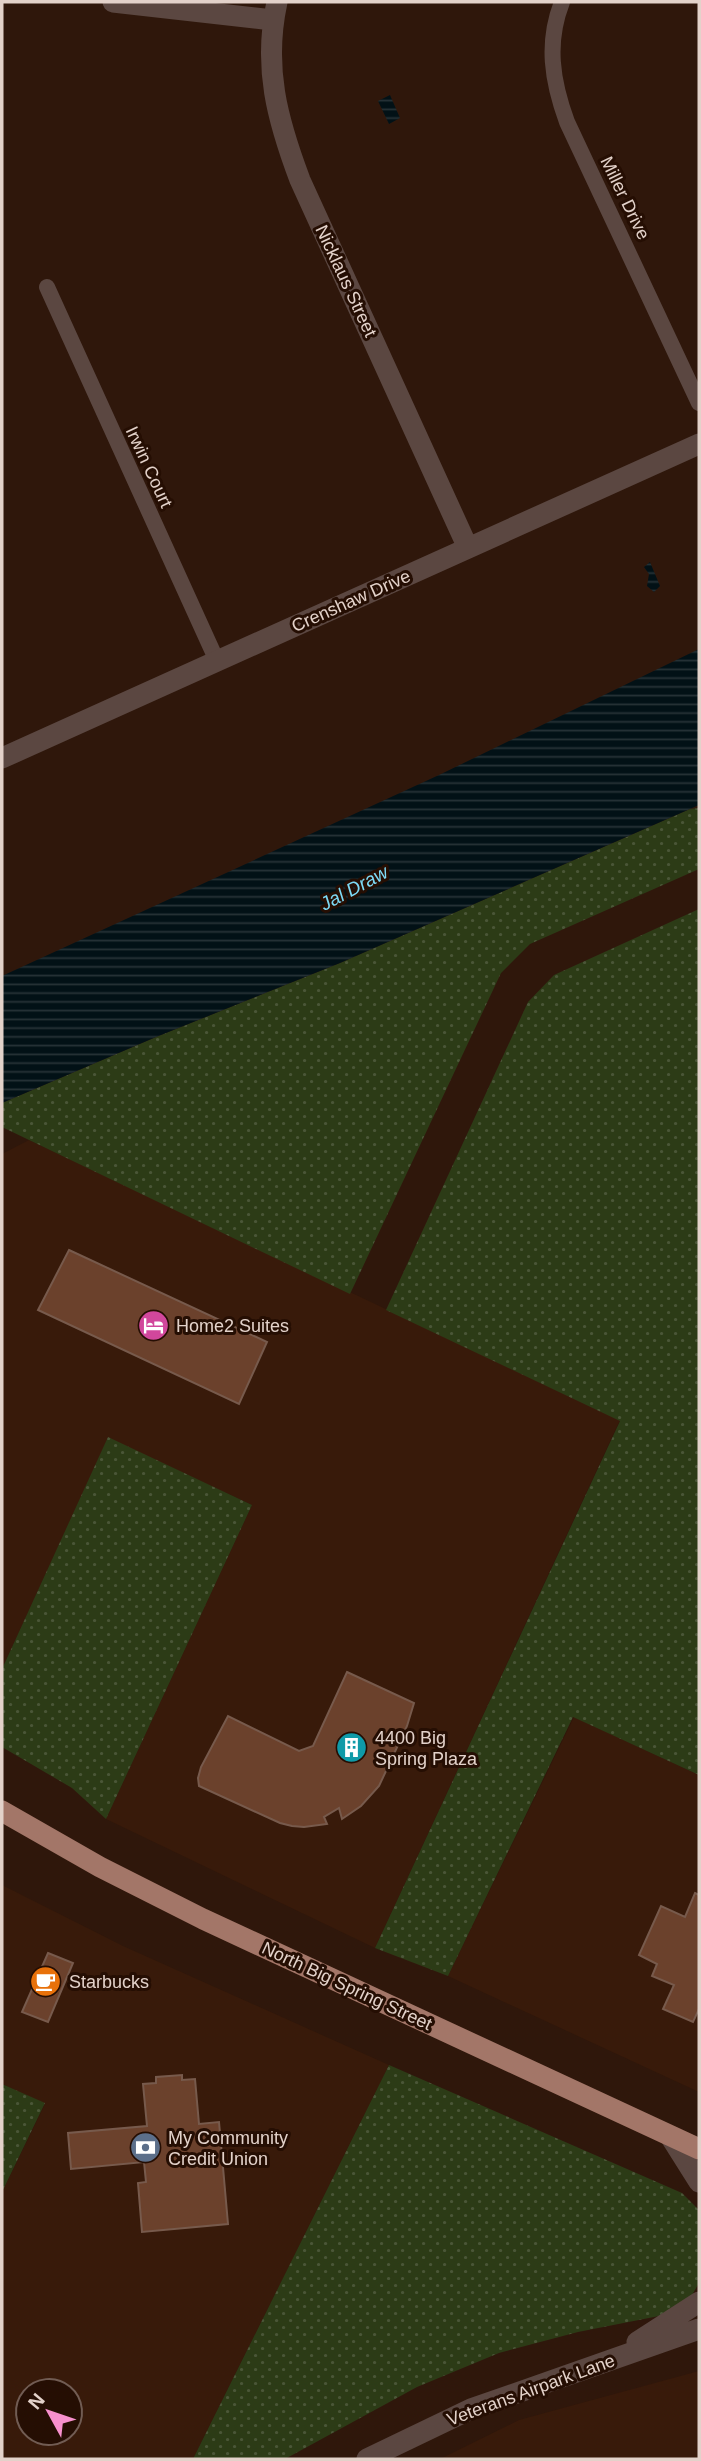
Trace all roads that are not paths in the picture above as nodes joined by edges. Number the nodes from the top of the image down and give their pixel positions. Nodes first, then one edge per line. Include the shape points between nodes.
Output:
1 (113, 2) edge
2 (562, 2) edge
3 (275, 11) edge
4 (47, 288) dead end
5 (699, 403) edge
6 (699, 444) edge
7 (468, 548) junction
8 (217, 662) junction
9 (2, 758) edge
10 (2, 1811) edge
11 (670, 2136) junction
12 (699, 2149) edge
13 (699, 2182) edge
14 (699, 2302) edge
15 (699, 2329) edge
16 (606, 2362) junction
17 (367, 2459) edge

1 - 3 street
2 - 5 street, Miller Drive via 552,40 556,93
3 - 7 street, Nicklaus Street via 272,90 281,131
4 - 8 street, Irwin Court
6 - 7 street, Crenshaw Drive
7 - 8 street, Crenshaw Drive
8 - 9 street, Crenshaw Drive
10 - 11 highway, North Big Spring Street via 203,1919
11 - 12 highway, North Big Spring Street
11 - 13 street
14 - 16 street
15 - 16 street, Veterans Airpark Lane
16 - 17 street, Veterans Airpark Lane via 471,2409

